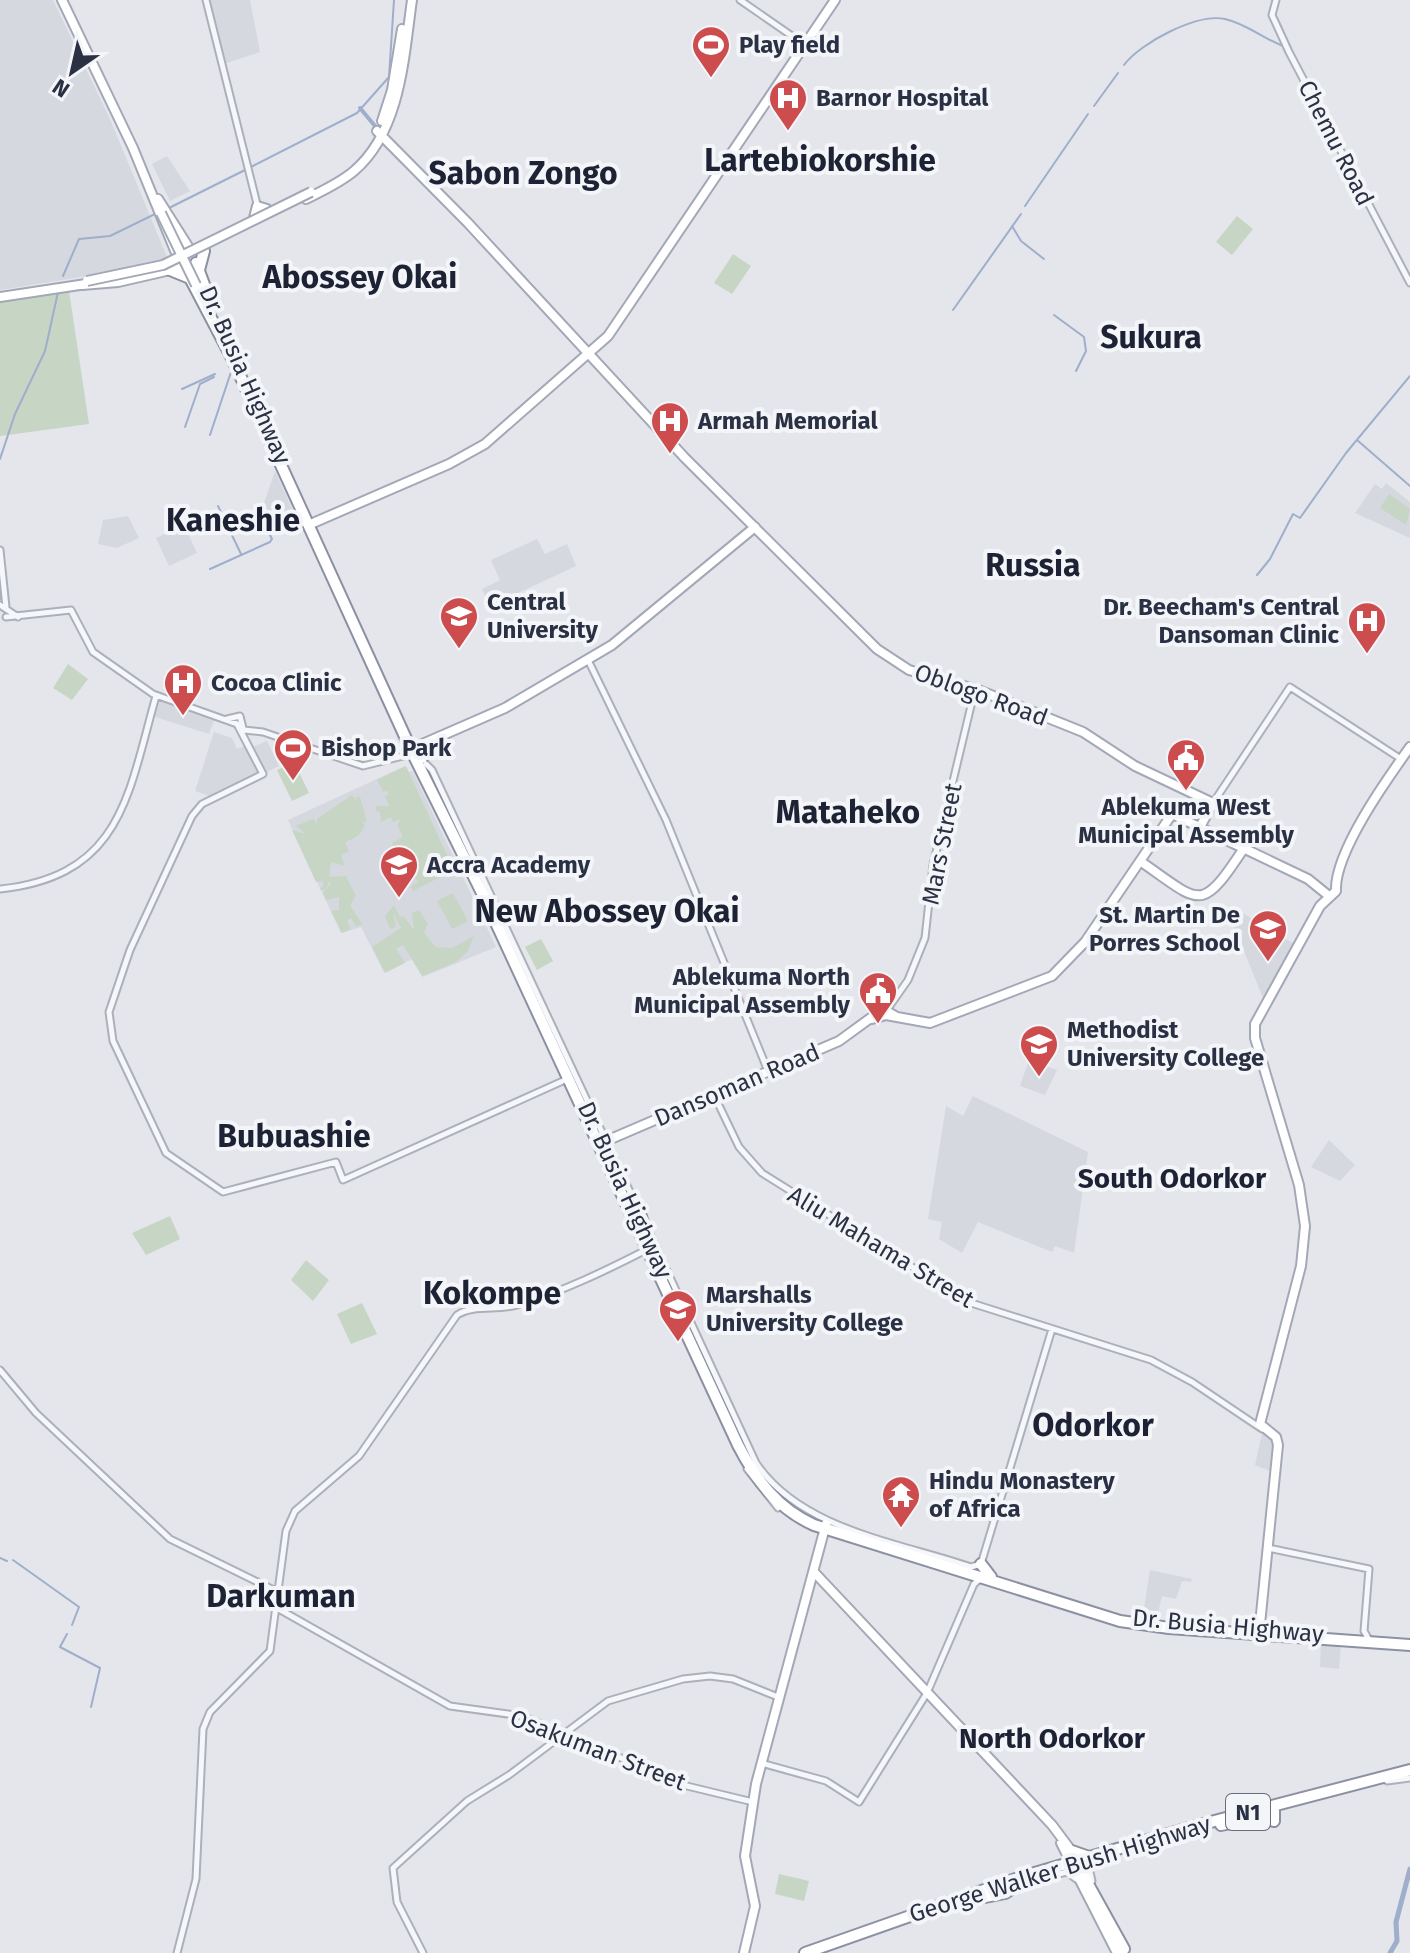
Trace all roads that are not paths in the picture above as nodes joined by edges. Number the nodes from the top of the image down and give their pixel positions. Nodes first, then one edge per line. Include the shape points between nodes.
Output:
1 (206, 0) edge
2 (410, 0) edge
3 (740, 0) edge
4 (835, 0) edge
5 (1276, 0) edge
6 (63, 5) edge
7 (804, 43) junction
8 (381, 130) junction
9 (388, 140) junction
10 (375, 143) junction
11 (314, 192) junction
12 (161, 209) junction
13 (260, 213) junction
14 (188, 262) junction
15 (85, 283) junction
16 (1410, 283) edge
17 (0, 295) edge
18 (208, 304) junction
19 (228, 351) junction
20 (589, 355) junction
21 (227, 370) dead end
22 (313, 523) junction
23 (755, 529) junction
24 (0, 550) edge
25 (4, 606) edge
26 (18, 617) junction
27 (2, 619) edge
28 (589, 661) junction
29 (975, 689) junction
30 (156, 696) junction
31 (245, 734) junction
32 (1410, 744) edge
33 (418, 754) junction
34 (1400, 758) junction
35 (443, 796) junction
36 (1213, 803) junction
37 (1200, 827) junction
38 (454, 828) junction
39 (461, 844) junction
40 (1244, 848) junction
41 (1140, 861) junction
42 (1327, 888) junction
43 (0, 889) edge
44 (484, 897) junction
45 (487, 913) junction
46 (885, 1012) junction
47 (567, 1061) junction
48 (768, 1071) junction
49 (565, 1080) junction
50 (714, 1094) junction
51 (602, 1147) junction
52 (639, 1210) junction
53 (647, 1246) junction
54 (683, 1320) junction
55 (1052, 1329) junction
56 (704, 1366) junction
57 (0, 1370) edge
58 (1260, 1427) junction
59 (742, 1435) junction
60 (758, 1483) junction
61 (823, 1530) junction
62 (904, 1547) junction
63 (1268, 1548) junction
64 (981, 1564) junction
65 (814, 1572) junction
66 (978, 1578) junction
67 (278, 1592) junction
68 (277, 1608) junction
69 (1260, 1633) junction
70 (1368, 1638) junction
71 (1410, 1643) edge
72 (927, 1693) junction
73 (778, 1697) junction
74 (563, 1736) junction
75 (760, 1763) junction
76 (1410, 1774) edge
77 (753, 1802) junction
78 (1278, 1807) junction
79 (1076, 1864) junction
80 (813, 1952) edge
81 (1122, 1952) edge
82 (177, 1953) edge
83 (423, 1953) edge
84 (744, 1953) edge

1 - 13 street
2 - 8 main road
2 - 8 main road via 399,86
3 - 7 street
4 - 7 main road
5 - 16 street, Chemu Road via 1272,15 1289,52
6 - 12 main road
7 - 20 main road via 615,328
8 - 9 main road
8 - 10 main road
8 - 11 main road via 356,164
9 - 10 main road
9 - 20 main road, Oblogo Road
10 - 11 main road via 353,172
11 - 13 main road
11 - 14 main road, bridge
12 - 14 main road, bridge
12 - 14 main road
13 - 14 main road
14 - 15 main road, bridge
14 - 15 main road via 126,281
14 - 18 highway, Dr. Busia Highway
15 - 17 main road
18 - 19 highway, Dr. Busia Highway
18 - 22 highway, Dr. Busia Highway
19 - 21 highway
19 - 33 highway, Dr. Busia Highway
20 - 22 main road via 485,444
20 - 23 main road, Oblogo Road
22 - 33 highway, Dr. Busia Highway
23 - 28 main road via 654,618
23 - 29 main road, Oblogo Road via 810,587 897,664
24 - 25 street
25 - 26 street
25 - 27 street
26 - 27 street
26 - 30 street via 71,610 93,652
28 - 33 main road
28 - 48 street via 666,820
29 - 36 main road, Oblogo Road via 1083,732 1135,766
29 - 46 street, Mars Street via 933,867 925,938
30 - 31 street via 237,721
30 - 43 street via 128,795 97,850 33,885
31 - 33 street via 263,732 363,766
31 - 49 street via 263,774 199,806 115,988 109,1023 136,1096 170,1159 223,1192 336,1162 343,1180
32 - 34 main road
33 - 35 highway, Dr. Busia Highway
33 - 38 highway, Dr. Busia Highway
33 - 45 street, Dr. Busia Highway
34 - 36 street via 1290,687
34 - 42 main road via 1371,799
35 - 38 highway, Dr. Busia Highway
35 - 47 street, Dr. Busia Highway
36 - 37 main road
37 - 40 main road
37 - 41 main road via 1172,814
38 - 39 highway, Dr. Busia Highway
39 - 44 highway, Dr. Busia Highway
39 - 47 highway, Dr. Busia Highway
40 - 41 main road via 1215,890 1200,896
40 - 42 main road
41 - 46 main road via 1076,953 1052,976 931,1023
42 - 58 main road via 1255,1024 1299,1185 1306,1240
44 - 45 highway
44 - 51 highway, Dr. Busia Highway
45 - 49 street, Dr. Busia Highway
46 - 48 main road, Dansoman Road via 842,1039
47 - 51 highway, Dr. Busia Highway
48 - 50 main road, Dansoman Road
49 - 51 street, Dr. Busia Highway
50 - 51 main road, Dansoman Road
50 - 55 street, Aliu Mahama Street via 739,1147 772,1181 968,1302
51 - 52 street, Dr. Busia Highway
51 - 53 highway, Dr. Busia Highway
51 - 53 highway, Dr. Busia Highway
52 - 53 highway
52 - 59 street, Dr. Busia Highway
53 - 54 highway, Dr. Busia Highway
53 - 54 highway, Dr. Busia Highway
53 - 60 street, Dr. Busia Highway
53 - 67 street via 529,1301 459,1313 349,1466 293,1514
54 - 56 highway, Dr. Busia Highway
55 - 58 street, Aliu Mahama Street via 1166,1367
55 - 64 street
56 - 59 highway, Dr. Busia Highway
56 - 60 highway, Dr. Busia Highway
57 - 67 street via 29,1405 170,1539
58 - 63 main road via 1276,1437 1278,1445
59 - 61 highway, Dr. Busia Highway via 758,1474 776,1495
59 - 62 street, Dr. Busia Highway via 764,1475 795,1505
60 - 61 highway, Dr. Busia Highway
60 - 61 street, Dr. Busia Highway via 784,1512
61 - 62 highway, Dr. Busia Highway
61 - 65 main road
61 - 66 highway, Dr. Busia Highway
62 - 64 street via 971,1567
62 - 66 highway, Dr. Busia Highway
63 - 69 main road
63 - 70 street via 1369,1569 1364,1631
64 - 66 highway
65 - 72 main road
65 - 73 main road
66 - 69 highway, Dr. Busia Highway via 1124,1618
66 - 72 street
67 - 68 street
68 - 74 street, Osakuman Street via 445,1704 516,1715
68 - 82 street via 268,1655 210,1712 204,1725 196,1879
69 - 70 highway, Dr. Busia Highway
69 - 71 highway, Dr. Busia Highway
70 - 71 highway, Dr. Busia Highway
72 - 75 street via 859,1802 826,1781
72 - 79 main road via 1039,1813
73 - 74 street via 728,1678 686,1678 608,1701
73 - 75 main road
74 - 77 street, Osakuman Street via 687,1786
74 - 83 street via 467,1801 398,1860 392,1875 397,1902
75 - 77 main road
76 - 78 highway, George Walker Bush Highway / N1
76 - 78 highway, George Walker Bush Highway / N1
77 - 84 main road via 745,1856 756,1903
78 - 79 highway, George Walker Bush Highway / N1
78 - 79 highway, George Walker Bush Highway / N1 via 1247,1808
79 - 80 highway, George Walker Bush Highway / N1
79 - 80 highway, George Walker Bush Highway / N1 via 1005,1893 965,1901
79 - 81 highway
79 - 81 street via 1076,1879

